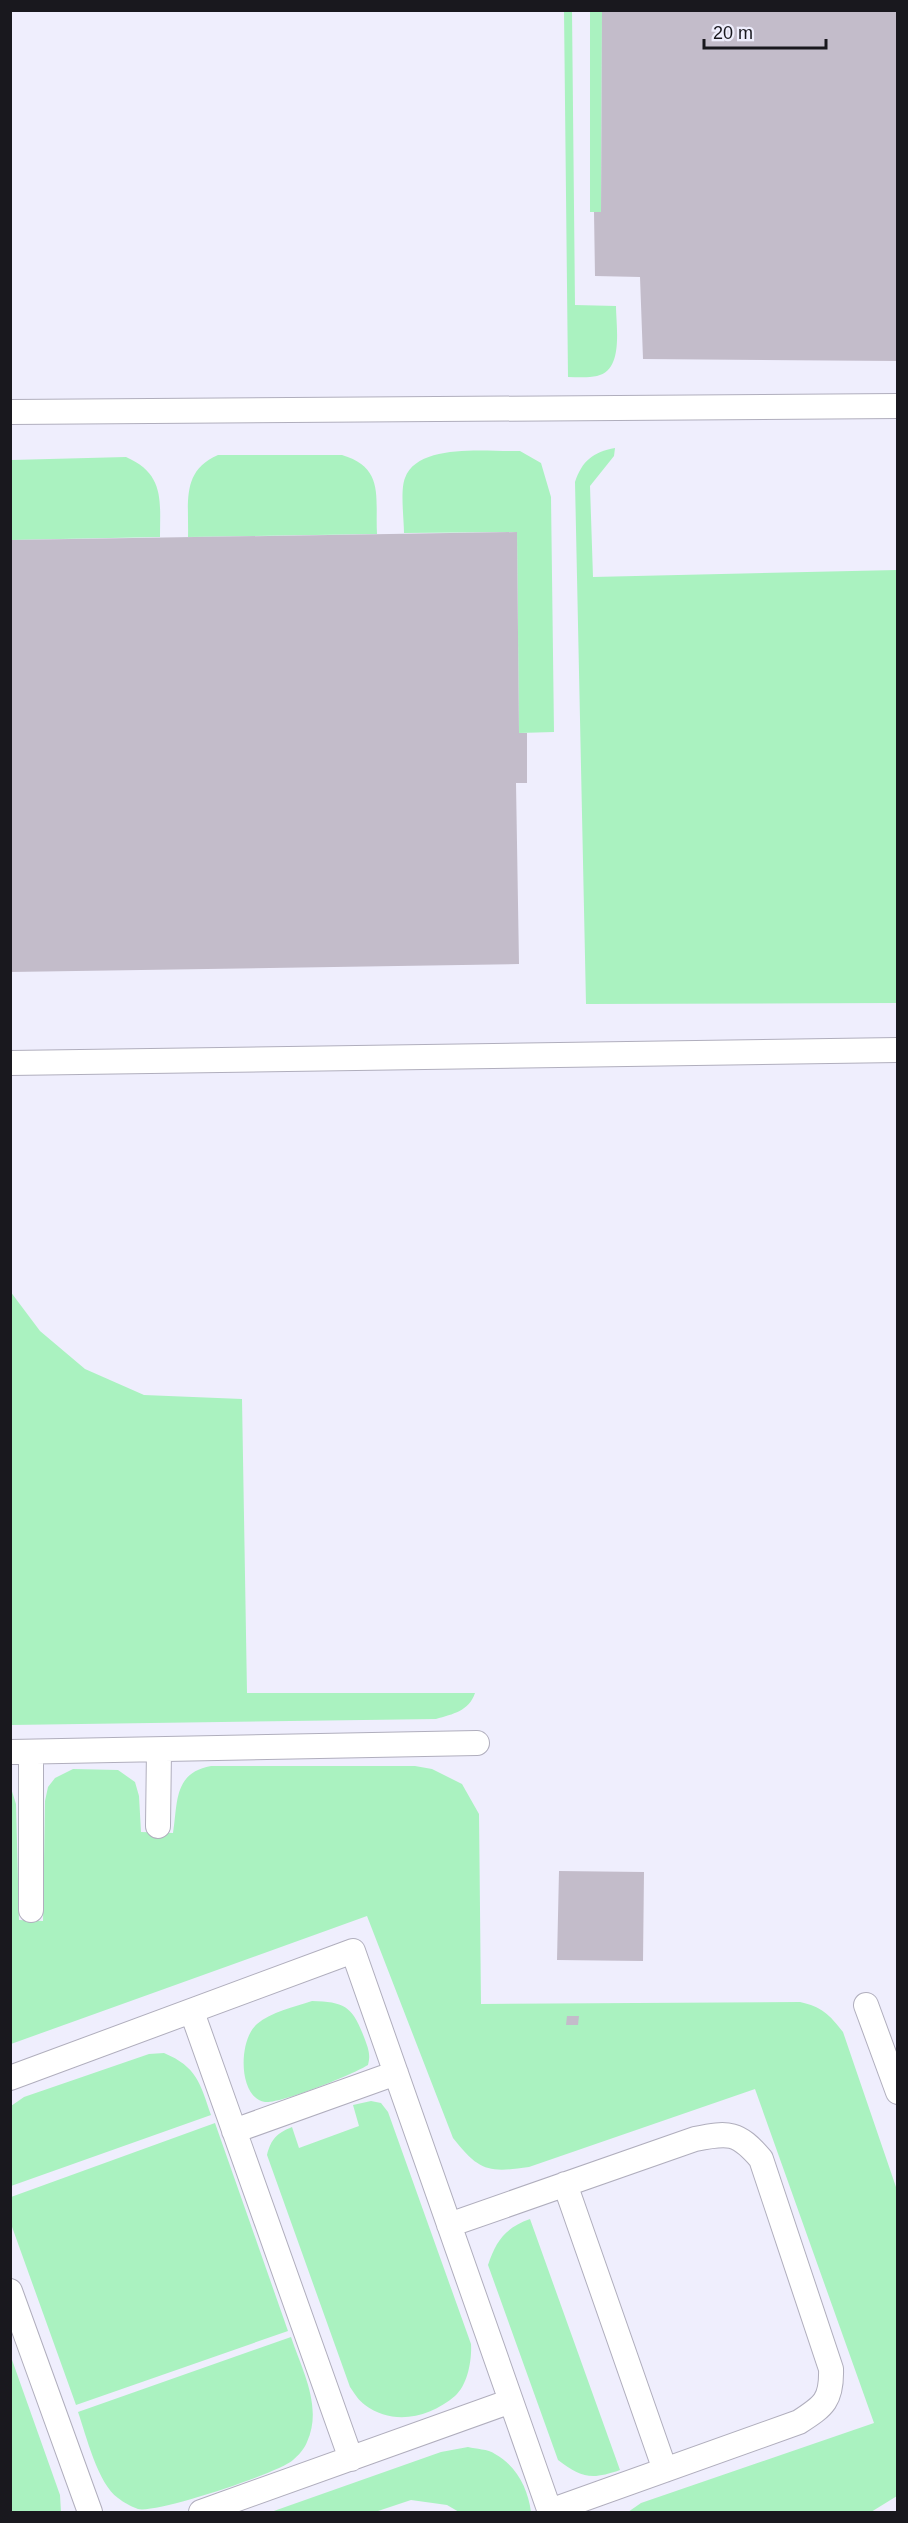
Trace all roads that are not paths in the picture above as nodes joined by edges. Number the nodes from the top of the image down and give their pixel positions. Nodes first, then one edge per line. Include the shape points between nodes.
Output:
1 (897, 406) edge
2 (10, 412) edge
3 (897, 1050) edge
4 (10, 1063) edge
5 (477, 1743) dead end
6 (159, 1750) junction
7 (21, 1752) edge
8 (158, 1826) dead end
9 (32, 1910) dead end
10 (866, 2005) dead end
11 (192, 2012) junction
12 (396, 2073) junction
13 (10, 2078) edge
14 (897, 2092) edge
15 (234, 2131) junction
16 (565, 2184) junction
17 (449, 2225) junction
18 (10, 2291) edge
19 (511, 2401) junction
20 (351, 2459) junction
21 (665, 2470) junction
22 (90, 2512) edge
23 (201, 2512) edge
24 (550, 2512) edge

1 - 2 lane
3 - 4 lane
5 - 6 lane
6 - 7 lane
6 - 8 lane
7 - 9 lane
10 - 14 lane
11 - 12 lane via 353,1951
11 - 13 lane
11 - 15 lane
12 - 15 lane
12 - 17 lane
15 - 20 lane
16 - 17 lane
16 - 21 lane
16 - 21 lane via 695,2139 722,2134 746,2141 761,2159 831,2369 831,2387 821,2408 799,2422
17 - 19 lane
18 - 22 lane
19 - 20 lane
19 - 24 lane
20 - 23 lane
21 - 24 lane

